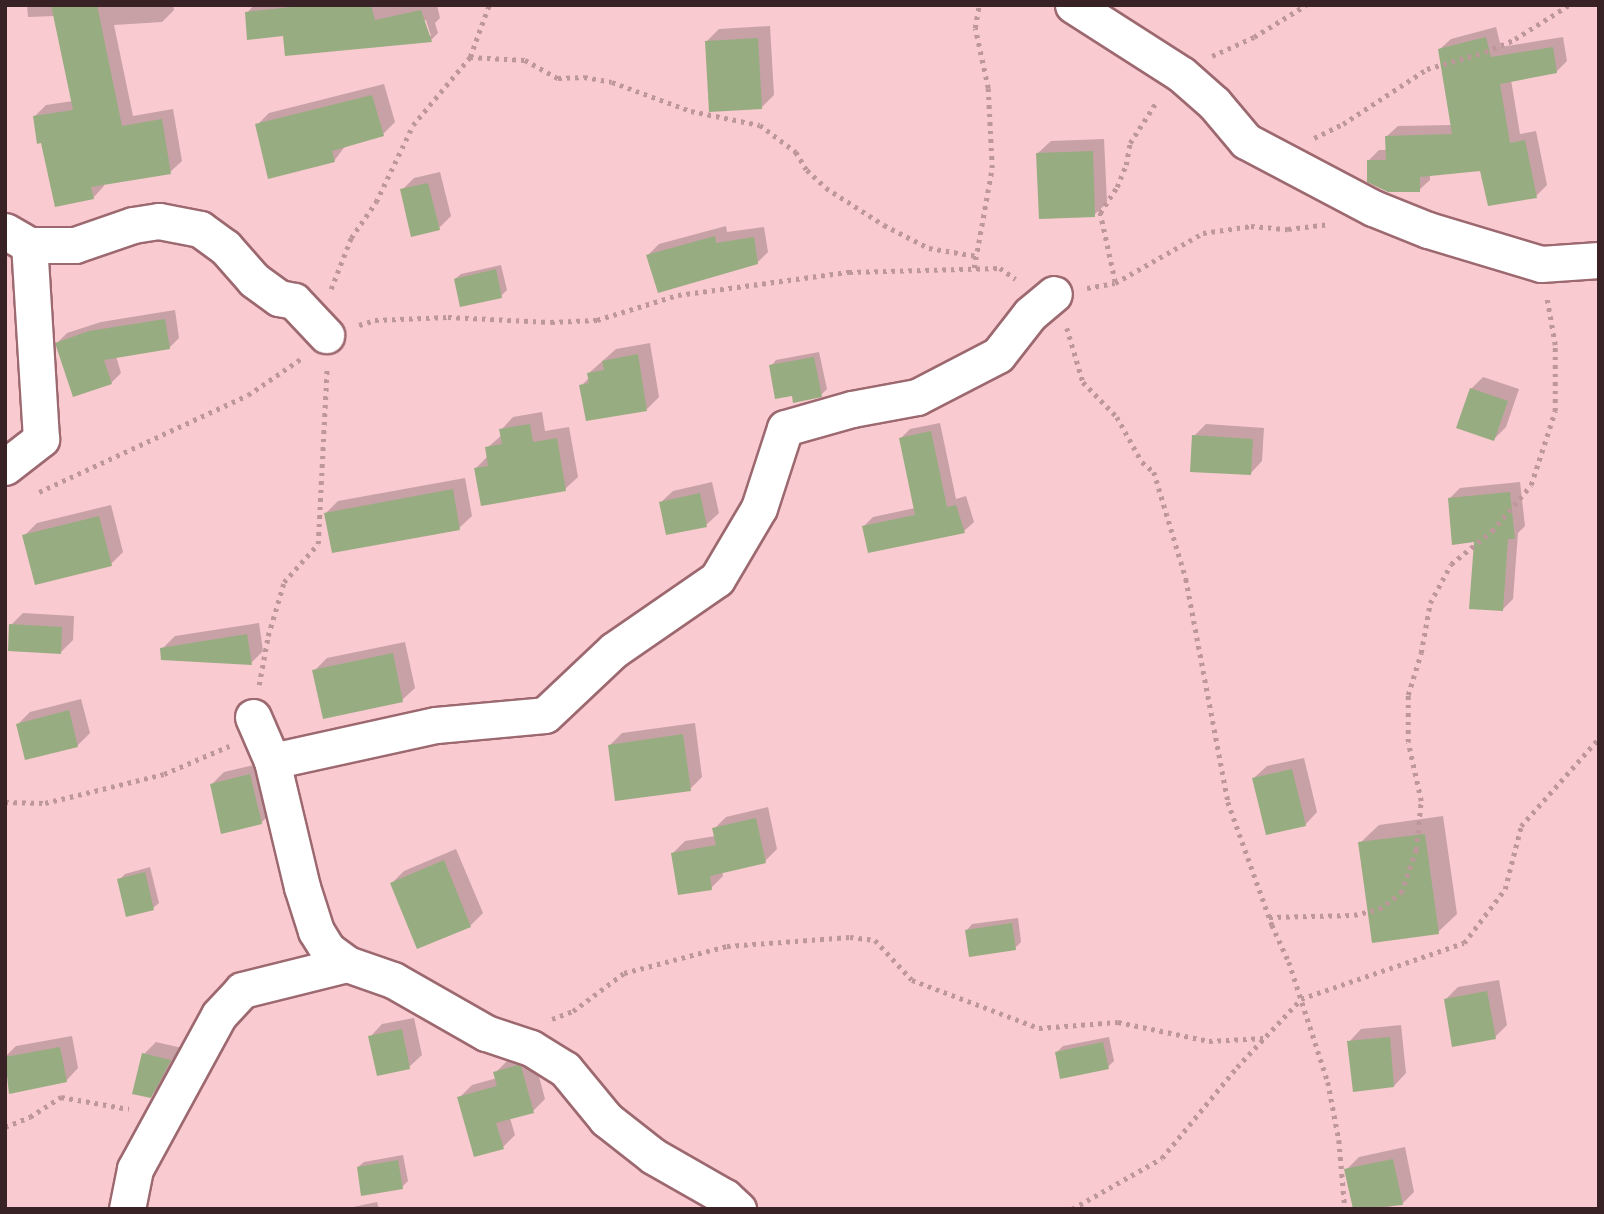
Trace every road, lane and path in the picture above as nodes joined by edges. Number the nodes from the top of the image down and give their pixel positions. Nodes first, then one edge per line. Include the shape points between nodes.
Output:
1 (489, 5) edge
2 (979, 5) edge
3 (1073, 5) edge
4 (1306, 5) edge
5 (1569, 5) edge
6 (470, 57) junction
7 (1181, 74) junction
8 (1271, 155) junction
9 (1374, 208) junction
10 (17, 238) edge
11 (975, 256) junction
12 (1599, 260) edge
13 (1541, 264) junction
14 (974, 268) junction
15 (1115, 283) junction
16 (1054, 294) junction
17 (326, 335) junction
18 (5, 467) edge
19 (39, 492) dead end
20 (253, 717) junction
21 (1599, 738) edge
22 (272, 761) junction
23 (5, 802) edge
24 (1269, 917) junction
25 (347, 964) junction
26 (1301, 999) junction
27 (502, 1038) junction
28 (1264, 1038) junction
29 (166, 1115) junction
30 (5, 1127) edge
31 (127, 1209) edge
32 (738, 1209) edge
33 (1072, 1209) edge
34 (1345, 1209) edge

1 - 6 path
2 - 11 path via 975,28 988,88 992,168
3 - 7 street
4 - 7 path
5 - 8 path via 1515,39 1427,69 1343,124
6 - 11 path via 525,60 558,78 584,76 612,82 691,111 760,125 796,152 826,188 884,225 929,248
6 - 17 path via 413,125 376,202 351,238 328,297
7 - 8 street via 1246,141
7 - 15 path via 1159,97 1130,144 1117,187 1100,213
8 - 9 street
9 - 13 street via 1428,230
9 - 15 path via 1323,226 1251,226 1203,233
10 - 17 street via 75,246 133,225 159,221 200,229 225,247 254,280 279,298 294,301
10 - 18 street via 41,439
11 - 14 path
12 - 13 street
13 - 24 path via 1555,345 1555,411 1531,485 1492,531 1451,564 1430,603 1408,695 1408,742 1421,800 1416,850 1401,893 1379,909 1354,915
14 - 16 path via 1000,268 1027,287
14 - 17 path via 849,272 759,283 678,295 597,320 375,320
15 - 16 path
16 - 22 street via 1030,314 998,355 916,397 785,428 759,508 717,579 614,650 545,715 436,725
16 - 24 path via 1083,382 1117,417 1142,462 1154,472 1186,579 1228,802
17 - 19 path via 300,361 248,395
17 - 20 path via 318,544 284,582 268,636
20 - 22 street
20 - 23 path via 237,743 164,774 45,803
21 - 26 path via 1521,826 1505,889 1464,943
22 - 25 street via 316,931 328,950
24 - 26 path
25 - 27 street via 393,980
25 - 29 street via 242,990 219,1016
26 - 28 path
26 - 34 path via 1328,1082
27 - 28 path via 573,1011 624,973 727,946 850,937 875,940 912,980 1039,1028 1118,1022 1209,1041
27 - 32 street via 531,1048 565,1069 606,1119 653,1156
28 - 33 path via 1162,1158
29 - 30 path via 61,1097 30,1118
29 - 31 street via 135,1169

